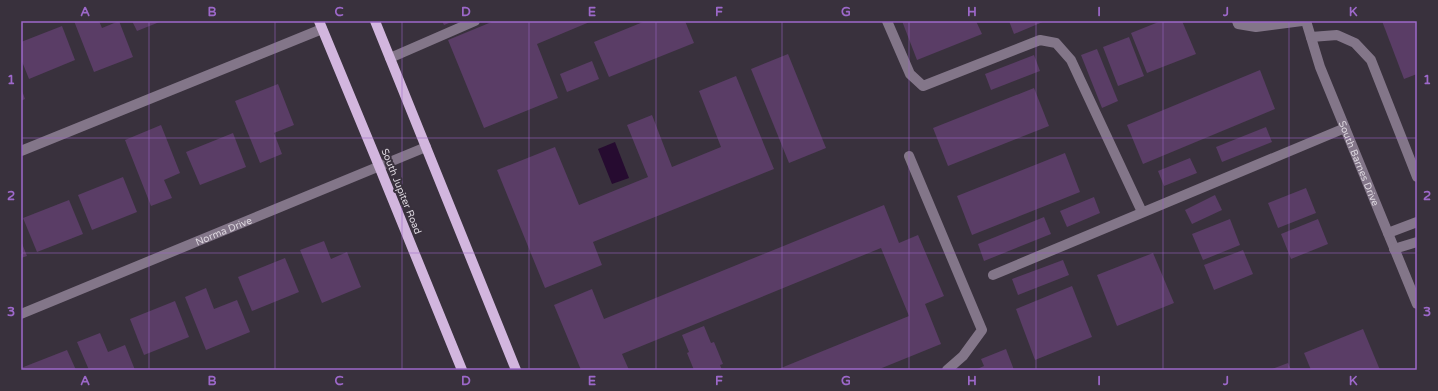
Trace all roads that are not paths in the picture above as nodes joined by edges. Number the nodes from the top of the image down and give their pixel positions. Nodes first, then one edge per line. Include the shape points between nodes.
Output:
1 (375, 21) edge
2 (475, 21) edge
3 (887, 21) edge
4 (1236, 21) edge
5 (1302, 21) edge
6 (1306, 21) edge
7 (320, 25) edge
8 (1310, 37) junction
9 (390, 58) junction
10 (1345, 128) junction
11 (426, 147) junction
12 (21, 151) edge
13 (909, 156) dead end
14 (380, 166) junction
15 (1417, 177) edge
16 (1142, 212) junction
17 (1417, 222) edge
18 (1388, 233) junction
19 (1417, 242) edge
20 (1394, 248) junction
21 (994, 275) dead end
22 (1417, 304) edge
23 (21, 314) edge
24 (462, 370) edge
25 (516, 370) edge
26 (947, 370) edge

1 - 9 main road
2 - 9 street
3 - 16 street via 910,74 923,86 1040,40 1056,43 1071,60
4 - 5 street via 1238,24 1256,27
6 - 8 street, South Barnes Drive
7 - 12 street
7 - 14 main road, South Jupiter Road
8 - 10 street, South Barnes Drive
8 - 15 street via 1337,35 1355,43 1371,60
9 - 11 main road
10 - 16 street
10 - 18 street, South Barnes Drive
11 - 14 street, Norma Drive
11 - 25 main road
13 - 26 street via 982,330 963,356
14 - 23 street, Norma Drive
14 - 24 main road, South Jupiter Road
16 - 21 street
17 - 18 street
18 - 20 street, South Barnes Drive
19 - 20 street
20 - 22 street, South Barnes Drive

